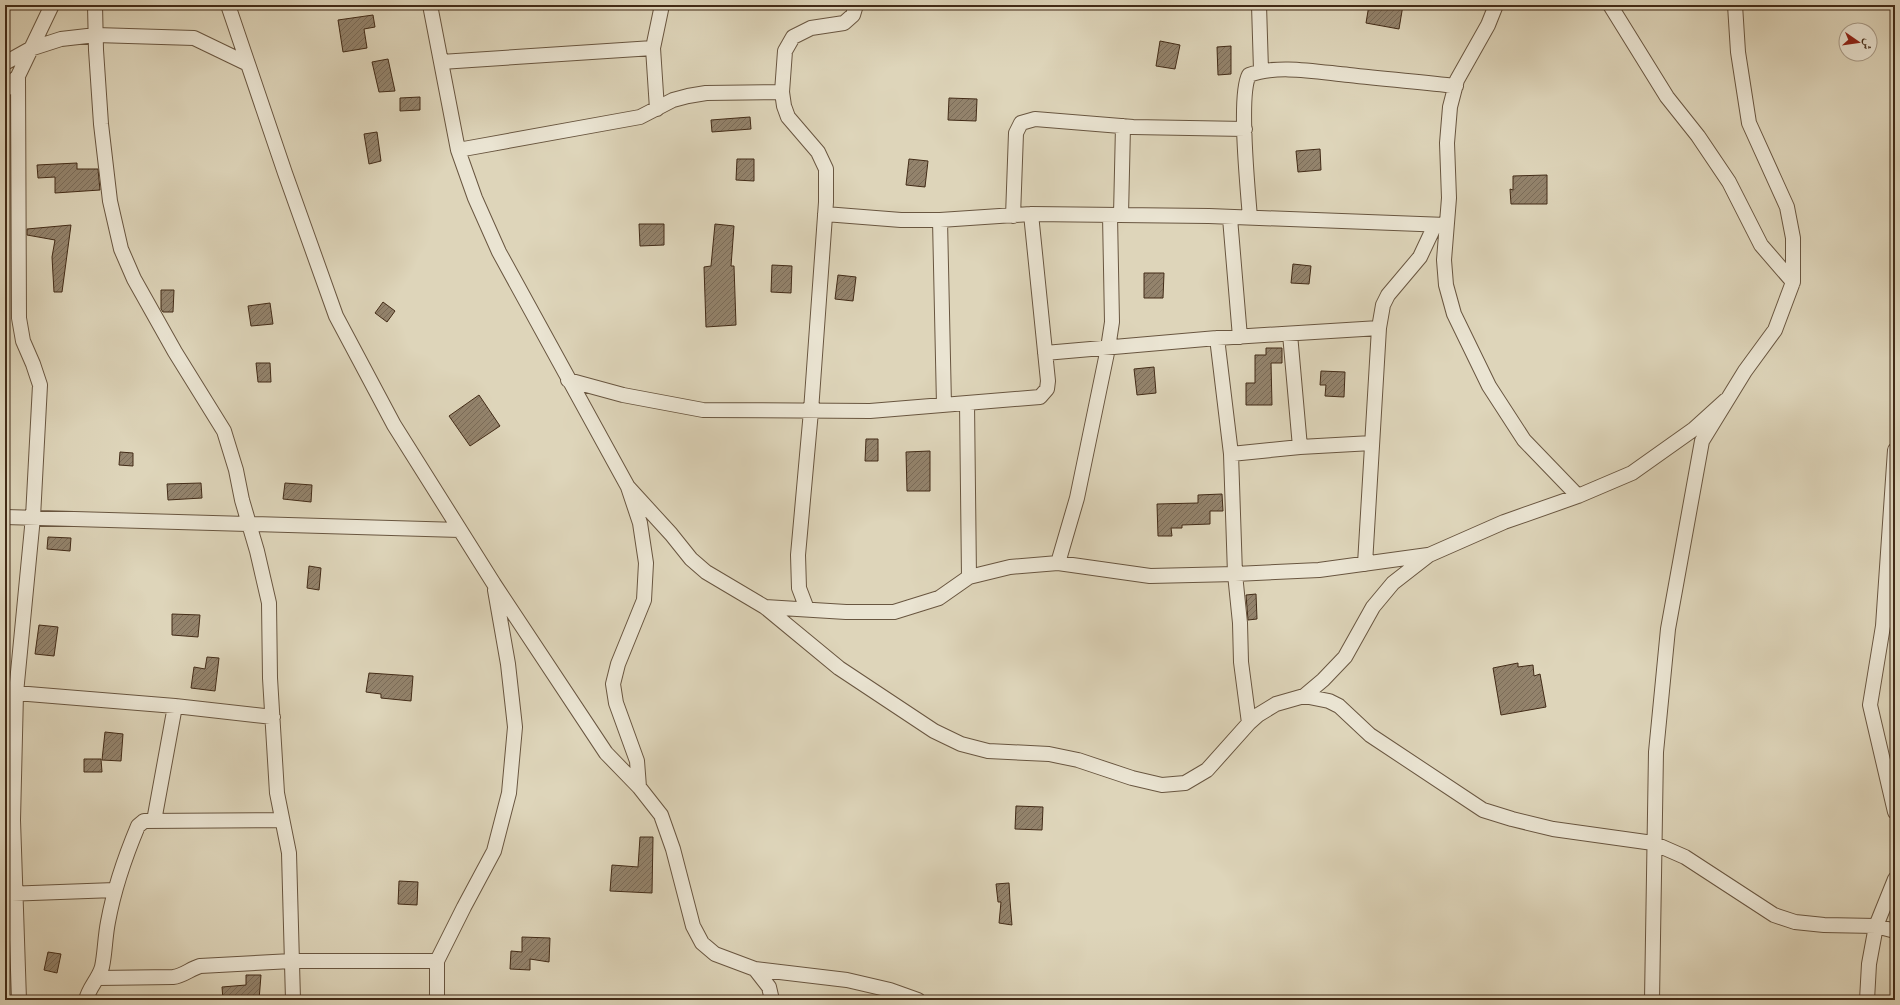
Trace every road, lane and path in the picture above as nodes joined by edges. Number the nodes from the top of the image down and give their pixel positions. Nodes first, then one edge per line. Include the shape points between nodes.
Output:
1 (52, 5) edge
2 (95, 5) edge
3 (228, 5) edge
4 (430, 5) edge
5 (662, 5) edge
6 (856, 5) edge
7 (1259, 5) edge
8 (1496, 5) edge
9 (1610, 5) edge
10 (1735, 5) edge
11 (96, 35) junction
12 (654, 48) junction
13 (30, 49) junction
14 (441, 62) junction
15 (5, 63) edge
16 (248, 64) junction
17 (1261, 70) junction
18 (18, 76) junction
19 (1456, 86) junction
20 (5, 90) edge
21 (782, 92) junction
22 (657, 109) junction
23 (1123, 126) junction
24 (1245, 129) junction
25 (458, 150) junction
26 (825, 214) junction
27 (1031, 214) junction
28 (1116, 215) junction
29 (1013, 216) junction
30 (1230, 218) junction
31 (1250, 218) junction
32 (940, 220) junction
33 (1441, 225) junction
34 (1793, 282) junction
35 (1379, 328) junction
36 (1290, 334) junction
37 (1240, 337) junction
38 (1217, 338) junction
39 (1108, 348) junction
40 (1045, 353) junction
41 (568, 380) junction
42 (1726, 400) junction
43 (967, 403) junction
44 (944, 405) junction
45 (811, 411) junction
46 (1372, 443) junction
47 (1300, 447) junction
48 (1895, 450) edge
49 (1231, 454) junction
50 (628, 487) junction
51 (1578, 496) junction
52 (5, 517) edge
53 (33, 517) junction
54 (249, 523) junction
55 (460, 530) junction
56 (1429, 554) junction
57 (1058, 563) junction
58 (1365, 564) junction
59 (1235, 574) junction
60 (969, 577) junction
61 (494, 584) junction
62 (765, 607) junction
63 (807, 609) junction
64 (1304, 696) junction
65 (12, 700) edge
66 (175, 706) junction
67 (273, 717) junction
68 (1249, 723) junction
69 (639, 787) junction
70 (1895, 812) edge
71 (281, 820) junction
72 (154, 821) junction
73 (1653, 843) junction
74 (1895, 879) edge
75 (115, 890) junction
76 (11, 894) edge
77 (1876, 926) junction
78 (1895, 931) edge
79 (292, 961) junction
80 (438, 961) junction
81 (756, 970) junction
82 (98, 978) junction
83 (18, 1000) edge
84 (86, 1000) edge
85 (293, 1000) edge
86 (437, 1000) edge
87 (772, 1000) edge
88 (918, 1000) edge
89 (1652, 1000) edge
90 (1867, 1000) edge

1 - 13 street
2 - 11 street
3 - 16 street
4 - 14 street
5 - 12 street
6 - 21 street via 853,15 844,23 811,28 793,37 785,51
7 - 17 street
8 - 19 street
9 - 34 street via 1667,97 1698,136 1729,182 1761,245
10 - 34 street via 1738,52 1749,123 1787,207 1793,238
11 - 13 street via 61,39
11 - 16 street via 194,38
11 - 54 street via 101,124 110,201 121,250 134,279 175,352 224,431
12 - 14 street
12 - 22 street
13 - 15 street
13 - 18 street
14 - 25 street
16 - 55 street via 336,316 394,425
17 - 19 street via 1324,73
17 - 24 street via 1249,75 1245,82
18 - 20 street
18 - 53 street via 19,318 23,341 40,385
19 - 33 street via 1450,107 1447,143 1449,198
21 - 22 street via 706,93 673,100
21 - 26 street via 788,117 818,152 826,169
22 - 25 street via 640,118
23 - 24 street
23 - 28 street
23 - 29 street via 1035,119 1021,123 1016,133
24 - 31 street
25 - 41 street via 475,198 499,252
26 - 32 street via 901,220
26 - 45 street
27 - 28 street
27 - 29 street
27 - 40 street
28 - 30 street
28 - 39 street via 1112,322
29 - 32 street
30 - 31 street
30 - 37 street
31 - 33 street
32 - 44 street
33 - 35 street via 1420,257 1388,295 1383,305
33 - 51 street via 1446,285 1454,314 1489,386 1524,440
34 - 42 street via 1775,330
35 - 36 street
35 - 46 street
36 - 37 street
36 - 47 street
37 - 38 street
38 - 39 street
38 - 49 street
39 - 40 street
39 - 57 street via 1077,498
40 - 43 street via 1048,381 1047,389 1040,397
41 - 45 street via 623,395 703,410
41 - 50 street
42 - 51 street via 1694,429 1632,473
42 - 73 street via 1702,441 1668,629 1656,752
43 - 44 street
43 - 60 street
44 - 45 street via 870,411
45 - 63 street via 798,555 799,588
46 - 47 street
46 - 58 street
47 - 49 street
48 - 70 street via 1883,626 1870,705
49 - 59 street
50 - 62 street via 691,559 706,572
50 - 69 street via 641,530 646,563 644,600 618,664 613,684 616,703 637,761
51 - 56 street via 1504,522
52 - 53 street
53 - 54 street
53 - 65 street
54 - 55 street
54 - 67 street via 269,603
55 - 61 street
56 - 58 street
56 - 64 street via 1394,583 1373,608 1345,657
57 - 59 street via 1150,576
57 - 60 street via 1010,566
58 - 59 street via 1319,570
59 - 68 street via 1241,662
60 - 63 street via 939,598 894,612
61 - 69 street via 606,753
61 - 80 street via 508,664 515,727 509,793 494,851
62 - 63 street
62 - 68 street via 839,668 934,732 961,744 988,751 1049,754 1162,785 1184,782 1207,770
64 - 68 street via 1276,704
64 - 73 street via 1329,701 1339,706 1370,735 1483,810 1512,820 1553,829
65 - 66 street
65 - 76 street
66 - 67 street
66 - 72 street
67 - 71 street
69 - 81 street via 661,815 673,849 693,926 702,943 715,954
71 - 72 street
71 - 79 street via 289,853
72 - 75 street via 144,821 138,826
73 - 77 street via 1685,857 1774,915 1795,922
73 - 89 street
74 - 77 street
75 - 76 street
75 - 82 street
76 - 83 street
77 - 78 street
77 - 90 street via 1869,964
79 - 80 street
79 - 82 street via 200,966 173,977
79 - 85 street
80 - 86 street
81 - 87 street via 769,987
81 - 88 street via 848,980
82 - 84 street via 88,992

